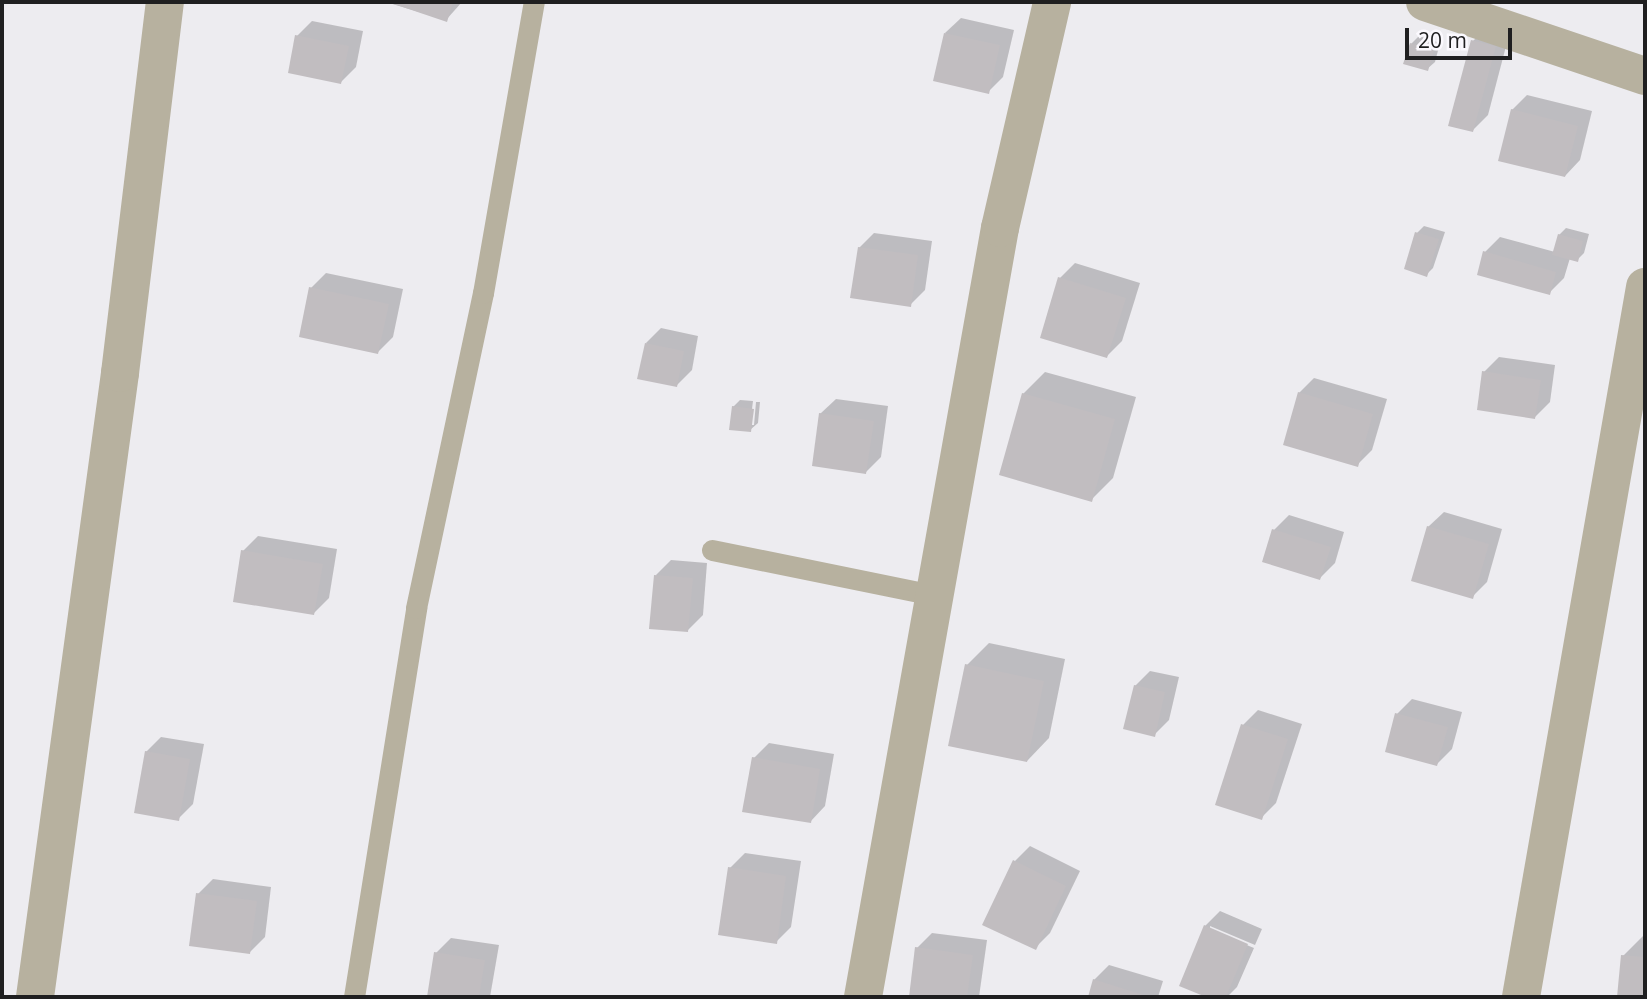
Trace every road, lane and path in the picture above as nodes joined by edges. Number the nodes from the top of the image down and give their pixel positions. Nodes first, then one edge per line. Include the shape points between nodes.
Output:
1 (165, 2) edge
2 (534, 2) edge
3 (1052, 2) edge
4 (1425, 2) edge
5 (1645, 76) edge
6 (1645, 287) edge
7 (712, 550) dead end
8 (934, 595) junction
9 (35, 997) edge
10 (354, 997) edge
11 (863, 997) edge
12 (1521, 997) edge

1 - 9 street
2 - 10 lane via 483,293 416,608
3 - 8 street via 1000,228
4 - 5 street
6 - 12 street
7 - 8 lane
8 - 11 street

